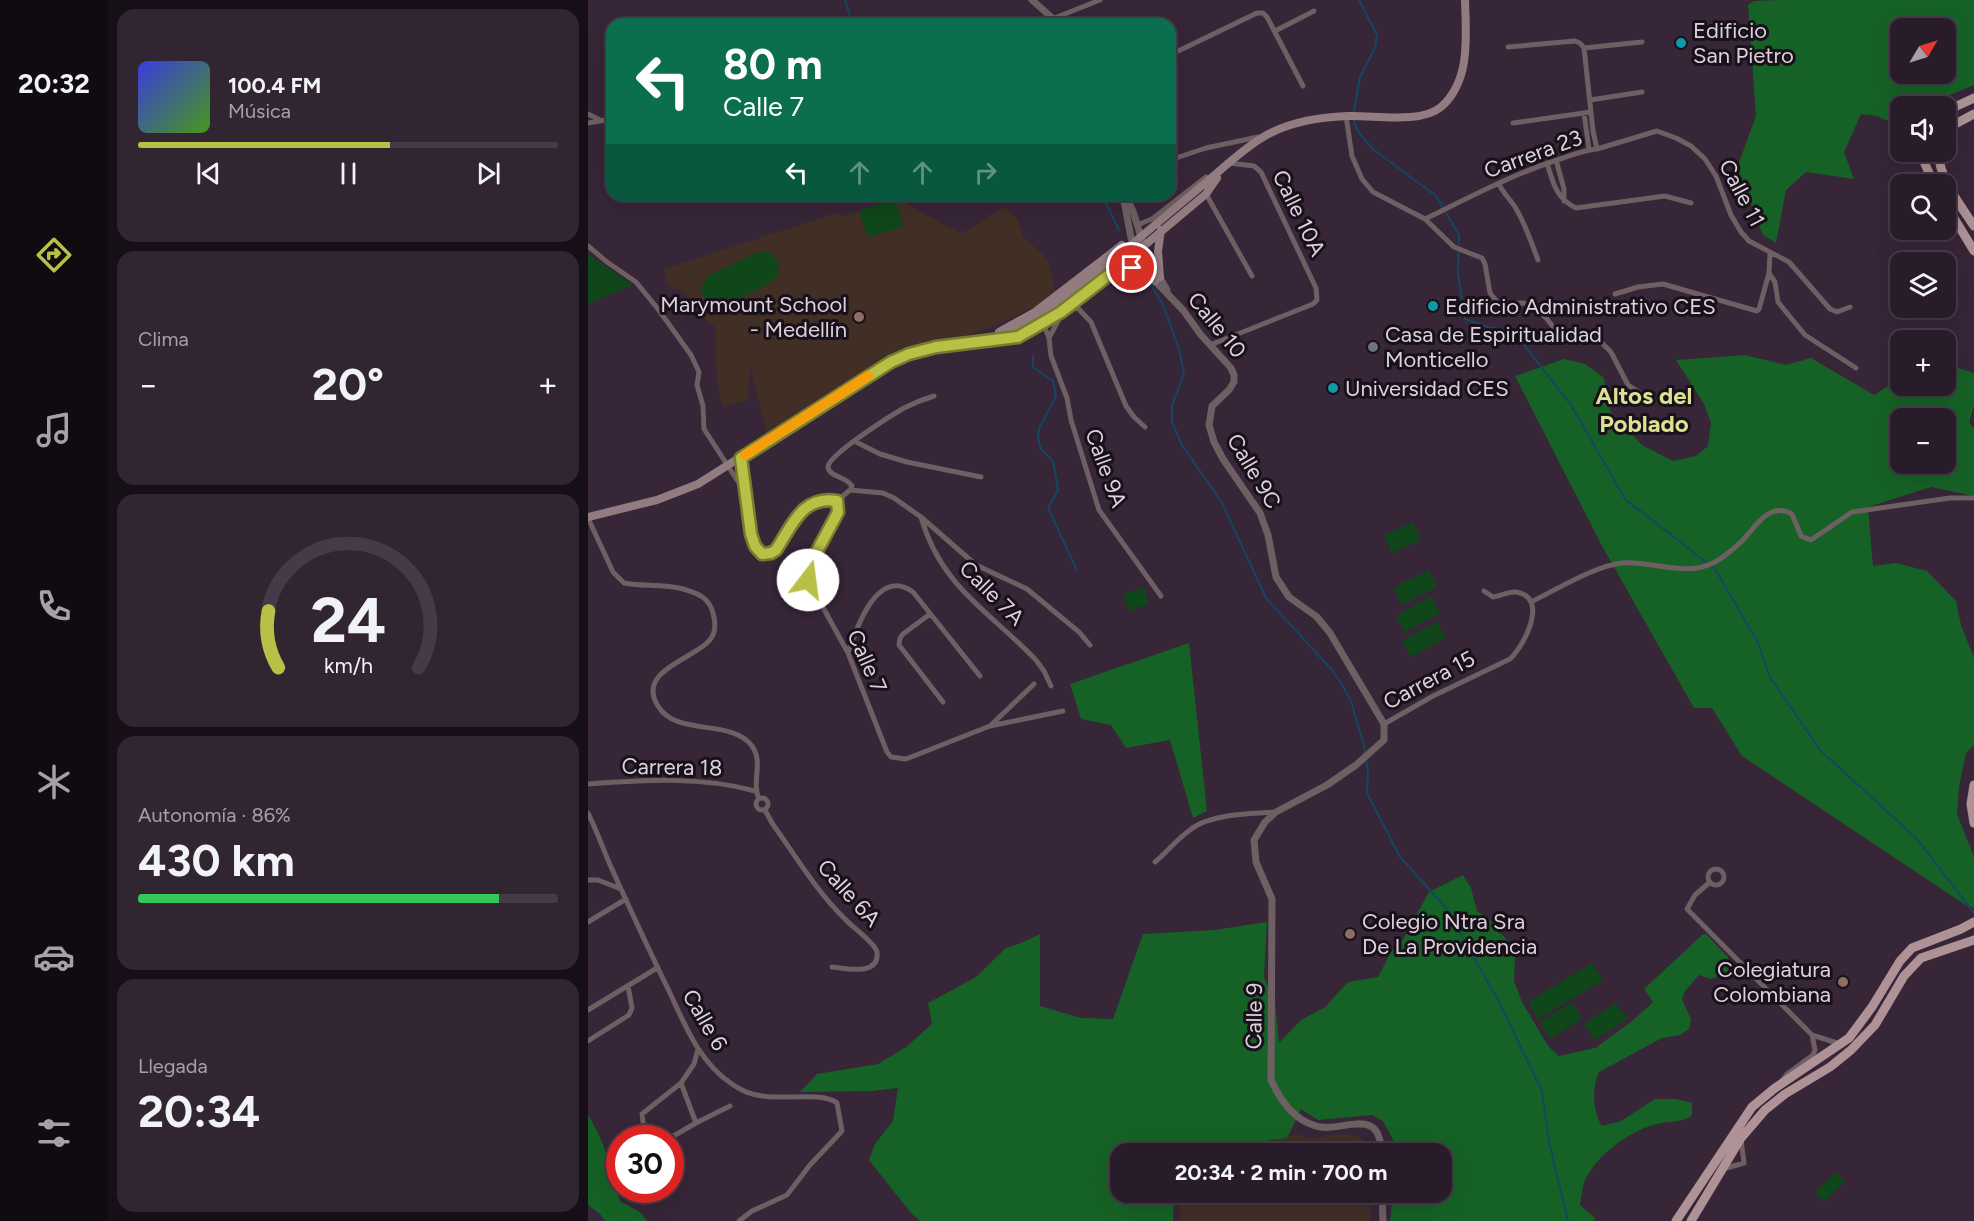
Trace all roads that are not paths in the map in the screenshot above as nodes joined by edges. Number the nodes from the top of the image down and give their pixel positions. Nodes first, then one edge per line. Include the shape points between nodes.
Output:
1 (1032, 0) edge
2 (1100, 0) edge
3 (1466, 0) edge
4 (1314, 11) dead end
5 (1050, 18) edge
6 (1062, 18) edge
7 (1275, 31) junction
8 (1642, 42) dead end
9 (1508, 47) dead end
10 (1584, 48) junction
11 (1176, 52) edge
12 (1303, 86) dead end
13 (1642, 92) dead end
14 (1974, 98) edge
15 (1590, 100) junction
16 (1956, 106) edge
17 (1591, 112) junction
18 (1584, 113) junction
19 (588, 114) edge
20 (1974, 114) edge
21 (1351, 116) junction
22 (606, 120) edge
23 (602, 121) junction
24 (588, 123) edge
25 (1513, 123) dead end
26 (1956, 124) edge
27 (1657, 131) joint
28 (1265, 136) junction
29 (1588, 149) junction
30 (1597, 149) junction
31 (1176, 158) edge
32 (1556, 160) junction
33 (1939, 162) edge
34 (1547, 163) junction
35 (1225, 165) junction
36 (1208, 179) junction
37 (1499, 184) junction
38 (1206, 194) junction
39 (1124, 201) edge
40 (1127, 201) edge
41 (1564, 201) junction
42 (1210, 203) junction
43 (1691, 203) dead end
44 (1194, 204) junction
45 (1425, 219) junction
46 (1956, 221) edge
47 (1137, 225) junction
48 (1974, 226) edge
49 (1161, 230) junction
50 (1131, 238) junction
51 (1143, 245) junction
52 (588, 246) edge
53 (1974, 251) edge
54 (1136, 252) junction
55 (1770, 253) junction
56 (1538, 260) dead end
57 (1114, 271) junction
58 (1769, 273) junction
59 (1252, 276) dead end
60 (1157, 279) junction
61 (1615, 294) dead end
62 (1071, 298) junction
63 (1850, 307) dead end
64 (1035, 312) junction
65 (1043, 324) junction
66 (1049, 338) junction
67 (989, 339) junction
68 (1210, 345) junction
69 (1856, 368) dead end
70 (934, 396) dead end
71 (1644, 396) dead end
72 (1209, 413) joint
73 (1145, 427) dead end
74 (854, 441) junction
75 (739, 459) junction
76 (981, 477) dead end
77 (850, 490) junction
78 (1974, 498) edge
79 (746, 499) junction
80 (837, 501) junction
81 (921, 517) junction
82 (588, 518) edge
83 (1484, 591) dead end
84 (1161, 596) dead end
85 (1531, 603) junction
86 (930, 614) junction
87 (1090, 645) dead end
88 (848, 653) junction
89 (980, 675) dead end
90 (1034, 684) dead end
91 (1051, 687) dead end
92 (943, 702) dead end
93 (1063, 711) dead end
94 (1384, 724) junction
95 (990, 726) junction
96 (588, 784) edge
97 (1974, 785) edge
98 (755, 791) junction
99 (1276, 812) junction
100 (588, 813) edge
101 (1974, 823) edge
102 (1155, 862) dead end
103 (588, 880) edge
104 (1710, 882) dead end
105 (621, 889) junction
106 (626, 899) junction
107 (588, 922) edge
108 (1972, 923) edge
109 (1974, 940) edge
110 (832, 967) dead end
111 (657, 968) junction
112 (628, 986) junction
113 (588, 1010) edge
114 (1812, 1035) junction
115 (588, 1040) edge
116 (1842, 1044) junction
117 (698, 1049) junction
118 (681, 1083) junction
119 (1780, 1085) junction
120 (730, 1106) dead end
121 (696, 1123) junction
122 (643, 1125) edge
123 (684, 1130) edge
124 (1741, 1138) junction
125 (1380, 1143) edge
126 (1723, 1169) junction
127 (1382, 1203) edge
128 (740, 1221) edge
129 (1383, 1221) edge
130 (1676, 1221) edge
131 (1691, 1221) edge

1 - 5 street
2 - 6 street
3 - 21 main road via 1463,69 1440,108 1428,115
4 - 7 street
7 - 11 street via 1263,13 1257,13
7 - 12 street
8 - 10 street
9 - 10 street via 1575,41
10 - 15 street
13 - 15 street
14 - 16 main road
15 - 17 street
17 - 18 street
17 - 30 street
18 - 25 street
18 - 29 street
19 - 23 street
20 - 26 main road
21 - 28 main road via 1291,125
21 - 45 street via 1352,156 1362,179 1373,192
22 - 23 street
23 - 24 street
27 - 30 street, Carrera 23
27 - 55 street, Calle 11 via 1685,142 1705,159 1741,232
28 - 31 street
28 - 35 main road
29 - 30 street, Carrera 23
29 - 32 street, Carrera 23
32 - 34 street, Carrera 23
32 - 41 street
33 - 48 main road via 1944,178
34 - 37 street, Carrera 23
34 - 41 street via 1556,191
35 - 36 main road
35 - 38 main road
35 - 68 street, Calle 10A via 1254,166 1261,172 1316,288 1315,302
36 - 47 street via 1152,219
36 - 67 main road via 1062,302 1019,329
37 - 45 street, Carrera 23
37 - 56 street via 1523,222
38 - 42 street
38 - 44 main road
39 - 50 street, Calle 10
40 - 47 street, Calle 10
41 - 43 street via 1576,208 1665,196
42 - 44 street
42 - 59 street
44 - 49 main road
45 - 71 street via 1454,247 1482,258 1490,293 1499,304 1533,306 1558,333 1570,339 1593,338 1601,342 1611,352 1628,385
46 - 53 main road
47 - 51 street, Calle 10
49 - 51 main road
49 - 60 main road
50 - 54 street, Calle 10
50 - 62 main road via 1083,276
51 - 54 main road
51 - 60 street, Calle 10
52 - 79 street via 636,282 697,367 704,429
54 - 57 main road
54 - 60 street, Calle 10
55 - 58 street
55 - 63 street, Calle 11 via 1796,268 1830,309 1837,312
57 - 60 main road via 1132,268
57 - 62 main road via 1084,296
58 - 61 street via 1757,311 1664,284
58 - 69 street via 1775,282 1778,302 1805,335
60 - 68 street, Calle 10
62 - 64 main road
62 - 65 main road
62 - 66 street
62 - 73 street via 1091,322 1126,406
64 - 65 street, Calle 9A
64 - 67 main road
65 - 66 street, Calle 9A
65 - 67 main road via 1018,337
66 - 84 street, Calle 9A via 1051,356 1099,510
67 - 75 main road via 929,348 891,362
68 - 72 street, Calle 10 via 1231,368 1234,382
70 - 74 street via 904,408
72 - 94 street, Calle 9C via 1214,442 1265,525 1281,588 1330,633
74 - 76 street via 907,462
74 - 77 street via 828,467 834,475 849,481
75 - 79 street
75 - 82 main road via 698,484 657,500
77 - 80 street
77 - 81 street via 883,493
78 - 85 street via 1852,512 1807,540 1801,536 1792,514 1774,511 1762,517 1730,552 1713,563 1687,570 1629,563 1603,567
79 - 80 street via 751,534 759,552 765,555 776,550 808,505
80 - 88 street, Calle 7 via 838,512 809,566 808,580
81 - 87 street via 976,565 1027,589
81 - 91 street, Calle 7A via 932,550 957,587 1036,660
82 - 98 street via 613,572 624,583 671,586 704,597 711,606 713,635 704,646 663,672 654,688 654,698 664,716 746,739 758,759
83 - 85 street via 1493,597 1513,591 1521,593
85 - 94 street, Carrera 15 via 1534,618 1510,659
86 - 88 street via 907,588 888,588 864,612
86 - 89 street
86 - 92 street via 903,634 899,645
88 - 95 street, Calle 7 via 891,757 906,759
90 - 95 street
93 - 95 street
94 - 99 street, Carrera 15 via 1384,740 1356,765
96 - 98 street, Carrera 18 via 710,782
97 - 101 main road
98 - 110 street, Calle 6A via 759,798 768,801 765,810 772,823 839,914 877,952 869,968
99 - 102 street, Carrera 15 via 1212,819 1191,828
99 - 125 street, Calle 9 via 1254,840 1256,862 1272,899 1271,1080 1279,1098 1302,1120 1326,1128 1361,1123 1377,1134
100 - 105 street, Calle 6
103 - 105 street
104 - 114 street via 1687,909
105 - 106 street, Calle 6
106 - 107 street
106 - 111 street, Calle 6
108 - 116 main road via 1918,944 1904,955 1857,1029
109 - 124 main road via 1921,958 1904,976 1865,1036 1830,1067 1775,1102
111 - 112 street
111 - 117 street, Calle 6
112 - 113 street
112 - 115 street via 632,1008 629,1015
114 - 116 street
114 - 119 street via 1813,1055 1783,1077
116 - 119 main road
117 - 118 street via 694,1064
117 - 128 street, Calle 6 via 721,1076 747,1092 832,1099 839,1111 842,1131 810,1165 795,1188
118 - 121 street
118 - 122 street via 645,1109
119 - 130 main road via 1752,1107
120 - 121 street
121 - 123 street
124 - 126 main road
124 - 126 street via 1744,1163
126 - 131 main road
127 - 129 street

